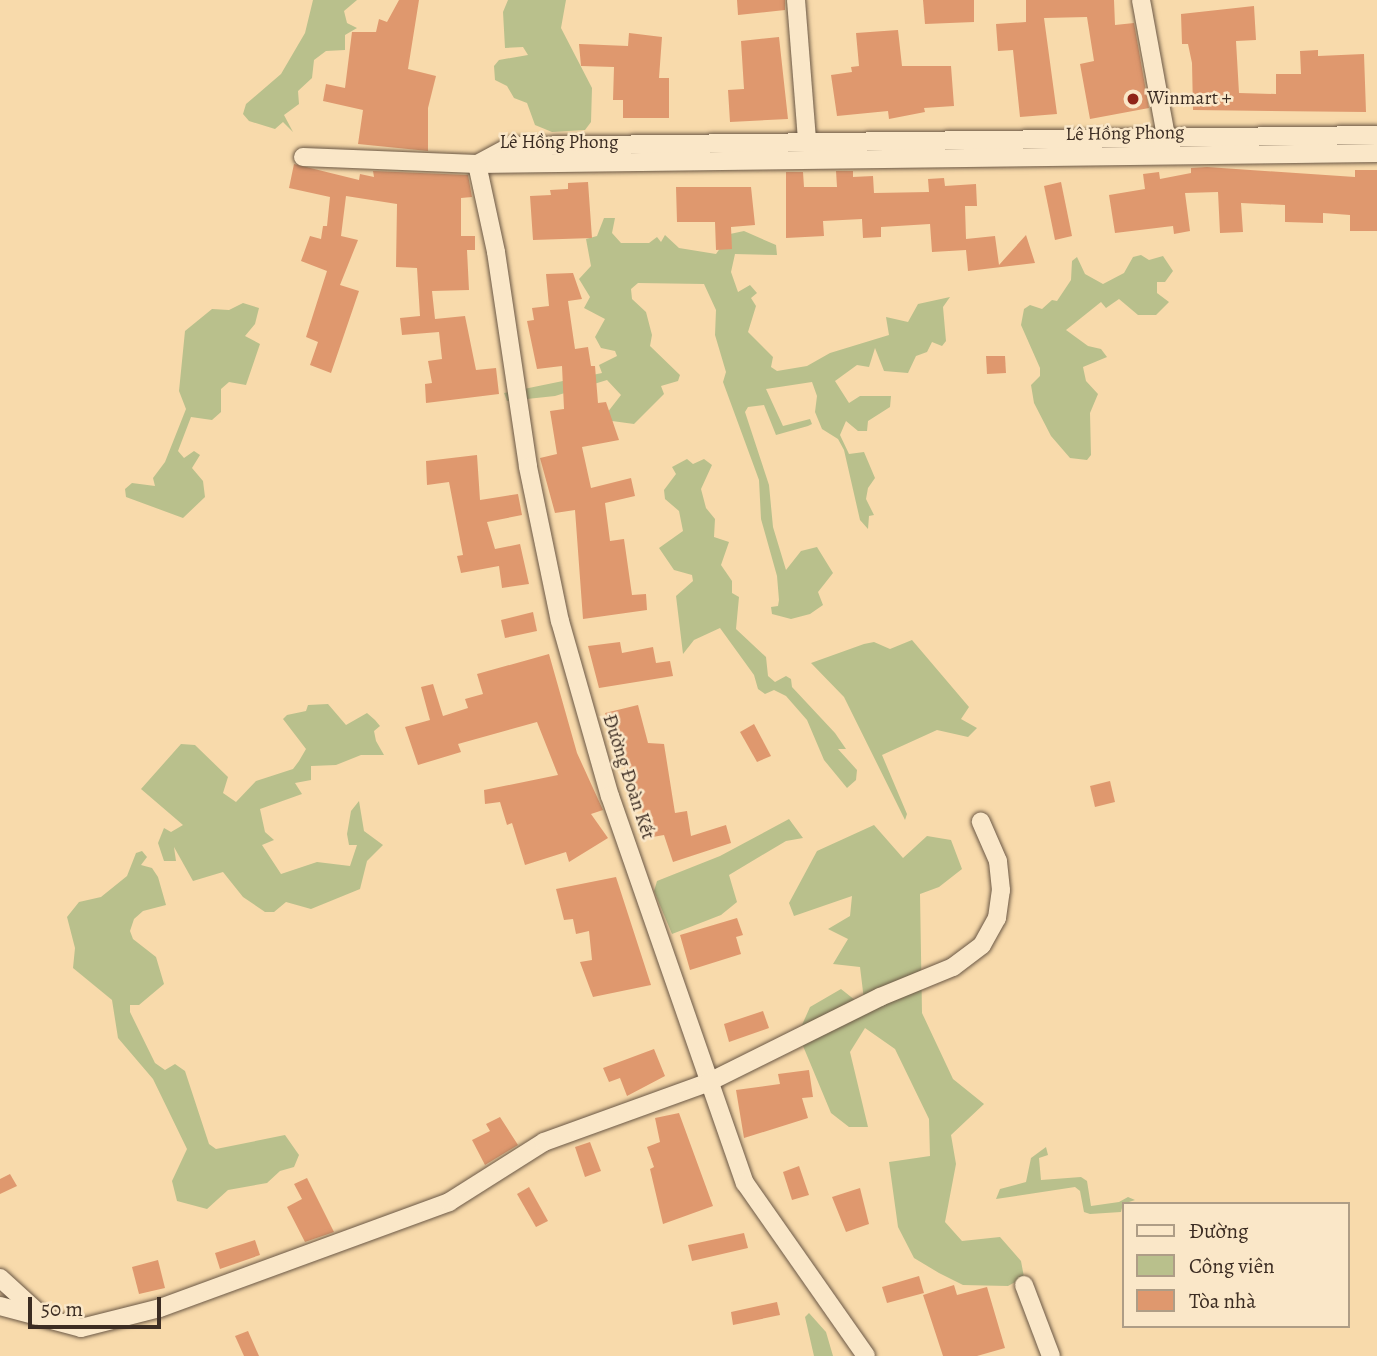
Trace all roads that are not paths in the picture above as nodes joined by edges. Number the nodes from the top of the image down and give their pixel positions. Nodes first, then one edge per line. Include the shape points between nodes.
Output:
1 (796, 0) edge
2 (1141, 0) edge
3 (1377, 135) edge
4 (807, 141) junction
5 (1167, 145) junction
6 (1377, 153) edge
7 (303, 157) dead end
8 (477, 164) junction
9 (981, 822) dead end
10 (707, 1083) junction
11 (0, 1278) edge
12 (1024, 1285) dead end
13 (0, 1306) edge
14 (44, 1318) junction
15 (866, 1356) edge
16 (1051, 1356) edge

1 - 4 street
2 - 5 street
3 - 5 street, Lê Hồng Phong
4 - 5 street, Lê Hồng Phong
4 - 8 street, Lê Hồng Phong via 511,146
5 - 6 street, Lê Hồng Phong
5 - 8 street, Lê Hồng Phong
7 - 8 street
8 - 10 street, Đường Đoàn Kết via 496,252 528,467 560,621 610,796
9 - 10 street via 998,861 1001,890 997,918 982,945 953,967 880,997
10 - 14 street via 544,1142 449,1202 160,1308 81,1328
10 - 15 street, Đường Đoàn Kết via 744,1183
11 - 14 street
12 - 16 street
13 - 14 street

